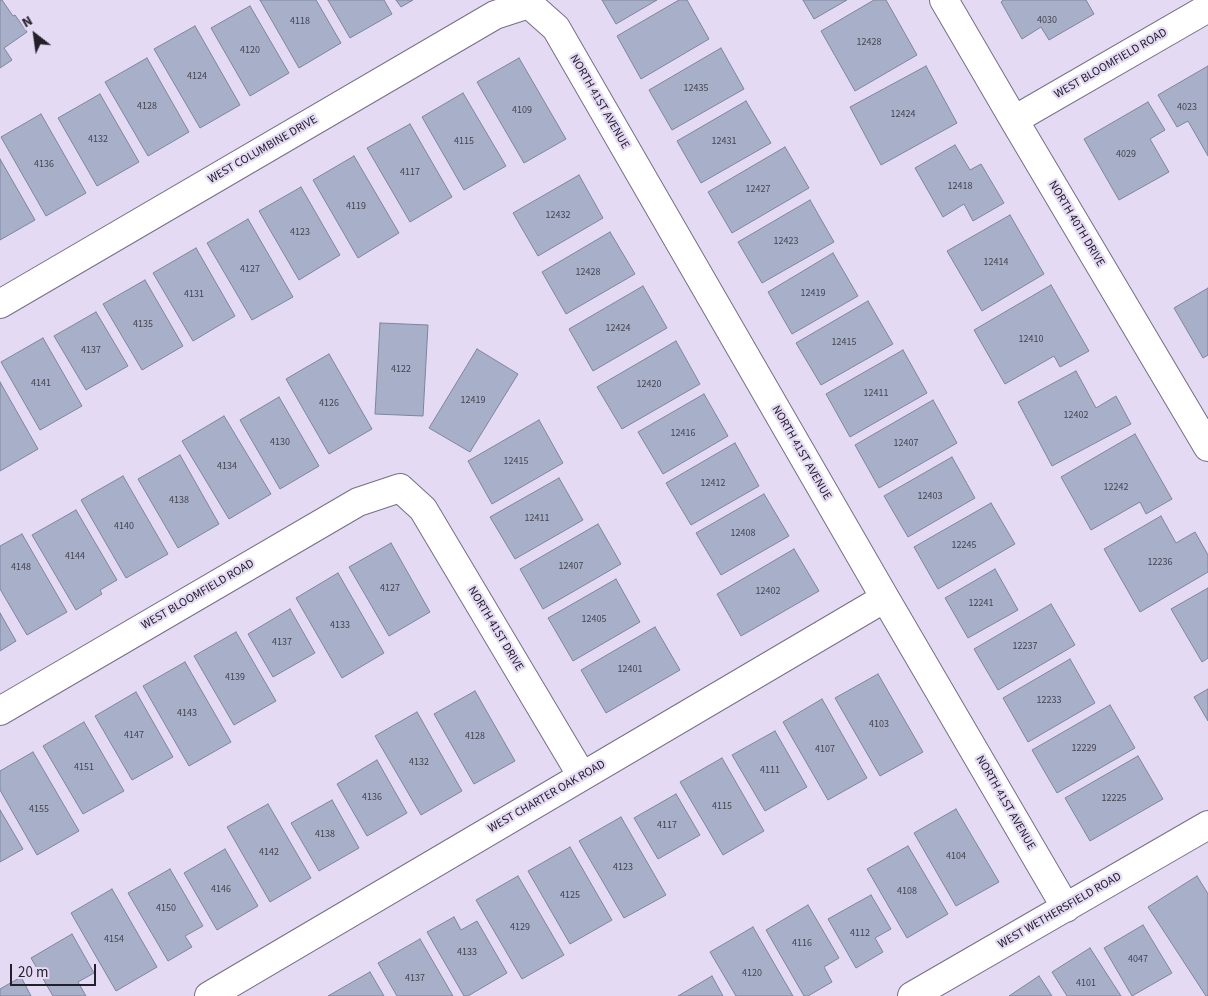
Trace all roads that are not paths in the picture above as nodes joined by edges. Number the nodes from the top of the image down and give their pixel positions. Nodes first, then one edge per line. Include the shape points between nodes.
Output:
1 (944, 0) edge
2 (529, 4) joint
3 (1208, 8) edge
4 (1014, 120) junction
5 (0, 304) edge
6 (1201, 419) edge
7 (1208, 447) edge
8 (400, 488) joint
9 (885, 598) junction
10 (0, 711) edge
11 (582, 776) junction
12 (1208, 826) edge
13 (1066, 908) junction
14 (209, 996) edge
15 (912, 996) edge

1 - 4 street, NORTH 40TH DRIVE
2 - 5 street, WEST COLUMBINE DRIVE via 495,15
2 - 9 street, NORTH 41ST AVENUE via 556,28
3 - 4 street, WEST BLOOMFIELD ROAD
4 - 6 street, NORTH 40TH DRIVE
6 - 7 street, NORTH 40TH DRIVE
8 - 10 street, WEST BLOOMFIELD ROAD via 358,502
8 - 11 street, NORTH 41ST DRIVE via 423,509
9 - 11 street, WEST CHARTER OAK ROAD
9 - 13 street, NORTH 41ST AVENUE
11 - 14 street, WEST CHARTER OAK ROAD
12 - 13 street, WEST WETHERSFIELD ROAD
13 - 15 street, WEST WETHERSFIELD ROAD

